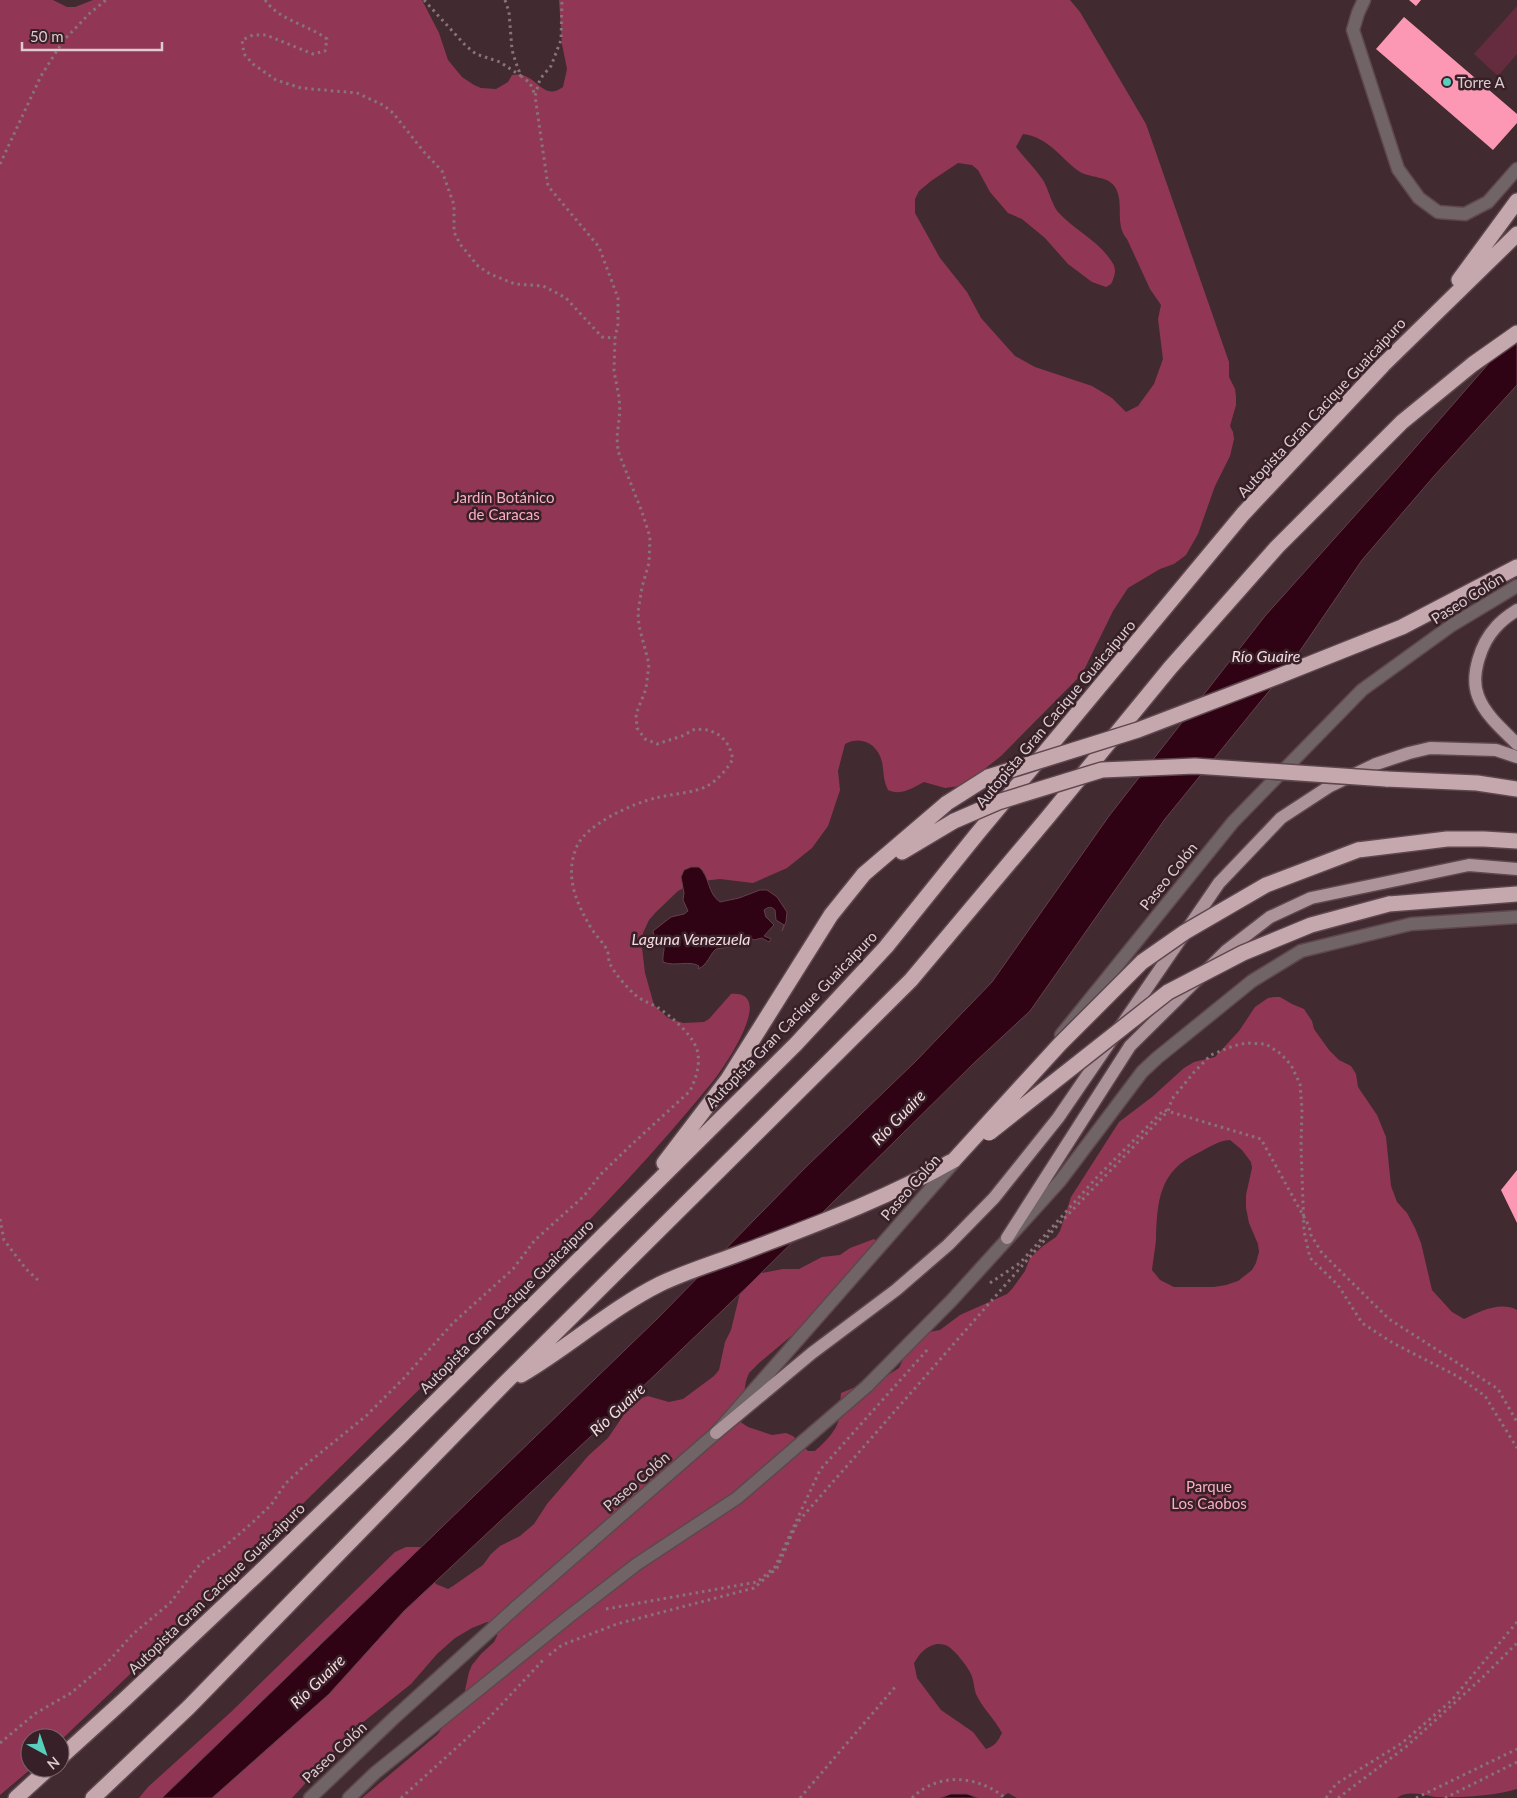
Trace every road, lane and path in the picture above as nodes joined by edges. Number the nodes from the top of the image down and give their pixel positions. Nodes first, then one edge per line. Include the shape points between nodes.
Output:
1 (106, 0) edge
2 (265, 0) edge
3 (424, 0) edge
4 (505, 0) edge
5 (562, 0) edge
6 (1364, 0) edge
7 (521, 76) junction
8 (535, 96) junction
9 (0, 164) edge
10 (1517, 169) edge
11 (1517, 201) edge
12 (1517, 234) edge
13 (1434, 314) junction
14 (1517, 333) edge
15 (615, 338) junction
16 (1517, 566) edge
17 (1517, 586) edge
18 (1517, 610) edge
19 (1517, 744) edge
20 (1517, 757) edge
21 (1517, 789) edge
22 (1517, 841) edge
23 (1517, 869) edge
24 (864, 874) junction
25 (1517, 894) edge
26 (1517, 917) edge
27 (1168, 1111) junction
28 (954, 1160) junction
29 (630, 1208) junction
30 (1304, 1216) junction
31 (0, 1219) edge
32 (1007, 1238) junction
33 (39, 1281) dead end
34 (984, 1287) dead end
35 (931, 1345) dead end
36 (502, 1386) junction
37 (1517, 1422) edge
38 (716, 1433) junction
39 (1517, 1448) edge
40 (601, 1609) dead end
41 (1517, 1622) edge
42 (563, 1640) dead end
43 (1517, 1643) edge
44 (526, 1670) dead end
45 (896, 1686) dead end
46 (0, 1743) edge
47 (70, 1749) edge
48 (1517, 1749) edge
49 (1517, 1762) edge
50 (38, 1778) edge
51 (16, 1798) edge
52 (92, 1798) edge
53 (310, 1798) edge
54 (349, 1798) edge
55 (401, 1798) edge
56 (800, 1798) edge
57 (912, 1798) edge
58 (1005, 1798) edge
59 (1326, 1798) edge
60 (1338, 1798) edge
61 (1416, 1798) edge
62 (1444, 1798) edge

1 - 9 path via 63,41 41,76
2 - 15 path via 280,16 317,31 327,39 325,51 312,54 266,35 253,35 242,40 244,54 253,64 276,80 301,88 357,94 383,105 442,171 454,205 454,232 478,266 515,284 543,286 555,292 566,298 602,337
3 - 7 path via 476,54 500,62
4 - 7 path via 512,50
5 - 8 path via 561,40 551,66 540,79
6 - 10 street via 1353,30 1398,169 1419,198 1438,212 1465,214 1488,202
7 - 8 path via 530,83
8 - 15 path via 548,186 602,254 618,298
11 - 13 highway
12 - 13 highway, Autopista Gran Cacique Guaicaipuro
13 - 29 highway, Autopista Gran Cacique Guaicaipuro via 1243,514 886,947 796,1044
14 - 36 highway via 1402,422 1277,547 1170,668 911,980
15 - 46 path via 614,371 620,411 618,451 650,537 649,562 638,612 649,664 646,689 636,714 637,728 645,739 657,744 696,729 709,730 721,736 733,759 707,787 642,801 585,834 573,856 570,881 617,974 634,994 667,1015 694,1042 698,1054 695,1080 690,1091 535,1240 512,1269 453,1323 366,1416 285,1484 271,1506 201,1563 170,1603 72,1693 36,1713
16 - 24 highway, bridge via 1402,627 1138,730 988,777 947,804
17 - 38 street, Paseo Colón via 1452,625 1362,690 1233,822 1005,1104
18 - 19 main road via 1494,628 1478,659 1476,678 1477,694 1484,708
20 - 38 main road via 1496,750 1430,748 1409,753 1376,764 1330,786 1281,818 1219,883 1058,1118 994,1198 948,1245 896,1290 812,1353
21 - 24 highway, bridge via 1477,783 1195,766 1102,770 998,802 954,821
22 - 28 highway, bridge via 1447,839 1358,850 1266,884 1142,962 1060,1044
23 - 32 main road via 1469,865 1311,898 1270,917 1226,950 1130,1046
24 - 29 highway via 831,914 728,1079
25 - 28 highway, bridge via 1389,904 1311,925 1243,953 1168,992
26 - 32 street via 1411,924 1301,951 1252,981 1142,1072 1060,1181
27 - 30 path via 1261,1139
27 - 30 path via 1172,1099 1211,1056 1246,1043 1266,1044 1281,1054 1300,1084
27 - 34 path via 1164,1110 1098,1176 1020,1263
27 - 55 path via 1056,1227 797,1523 777,1568 754,1588 617,1624 562,1646 543,1660 487,1720
28 - 36 highway via 849,1212 661,1284
29 - 47 highway, Autopista Gran Cacique Guaicaipuro via 320,1513
30 - 37 path via 1322,1253 1389,1319 1498,1389
30 - 39 path via 1310,1258 1338,1285 1362,1323 1393,1343 1458,1376 1485,1396
31 - 33 path via 4,1240
32 - 54 street via 952,1300 866,1387 737,1498 638,1564 578,1609 375,1773
35 - 40 path via 820,1470 775,1567 758,1582
36 - 52 highway via 189,1707
38 - 53 street, Paseo Colón via 514,1608
41 - 59 path via 1452,1700 1402,1743 1336,1784
42 - 44 path
43 - 60 path via 1413,1740
45 - 56 path
48 - 61 path
49 - 62 path
50 - 51 highway
57 - 58 path via 940,1782 967,1779 980,1782

